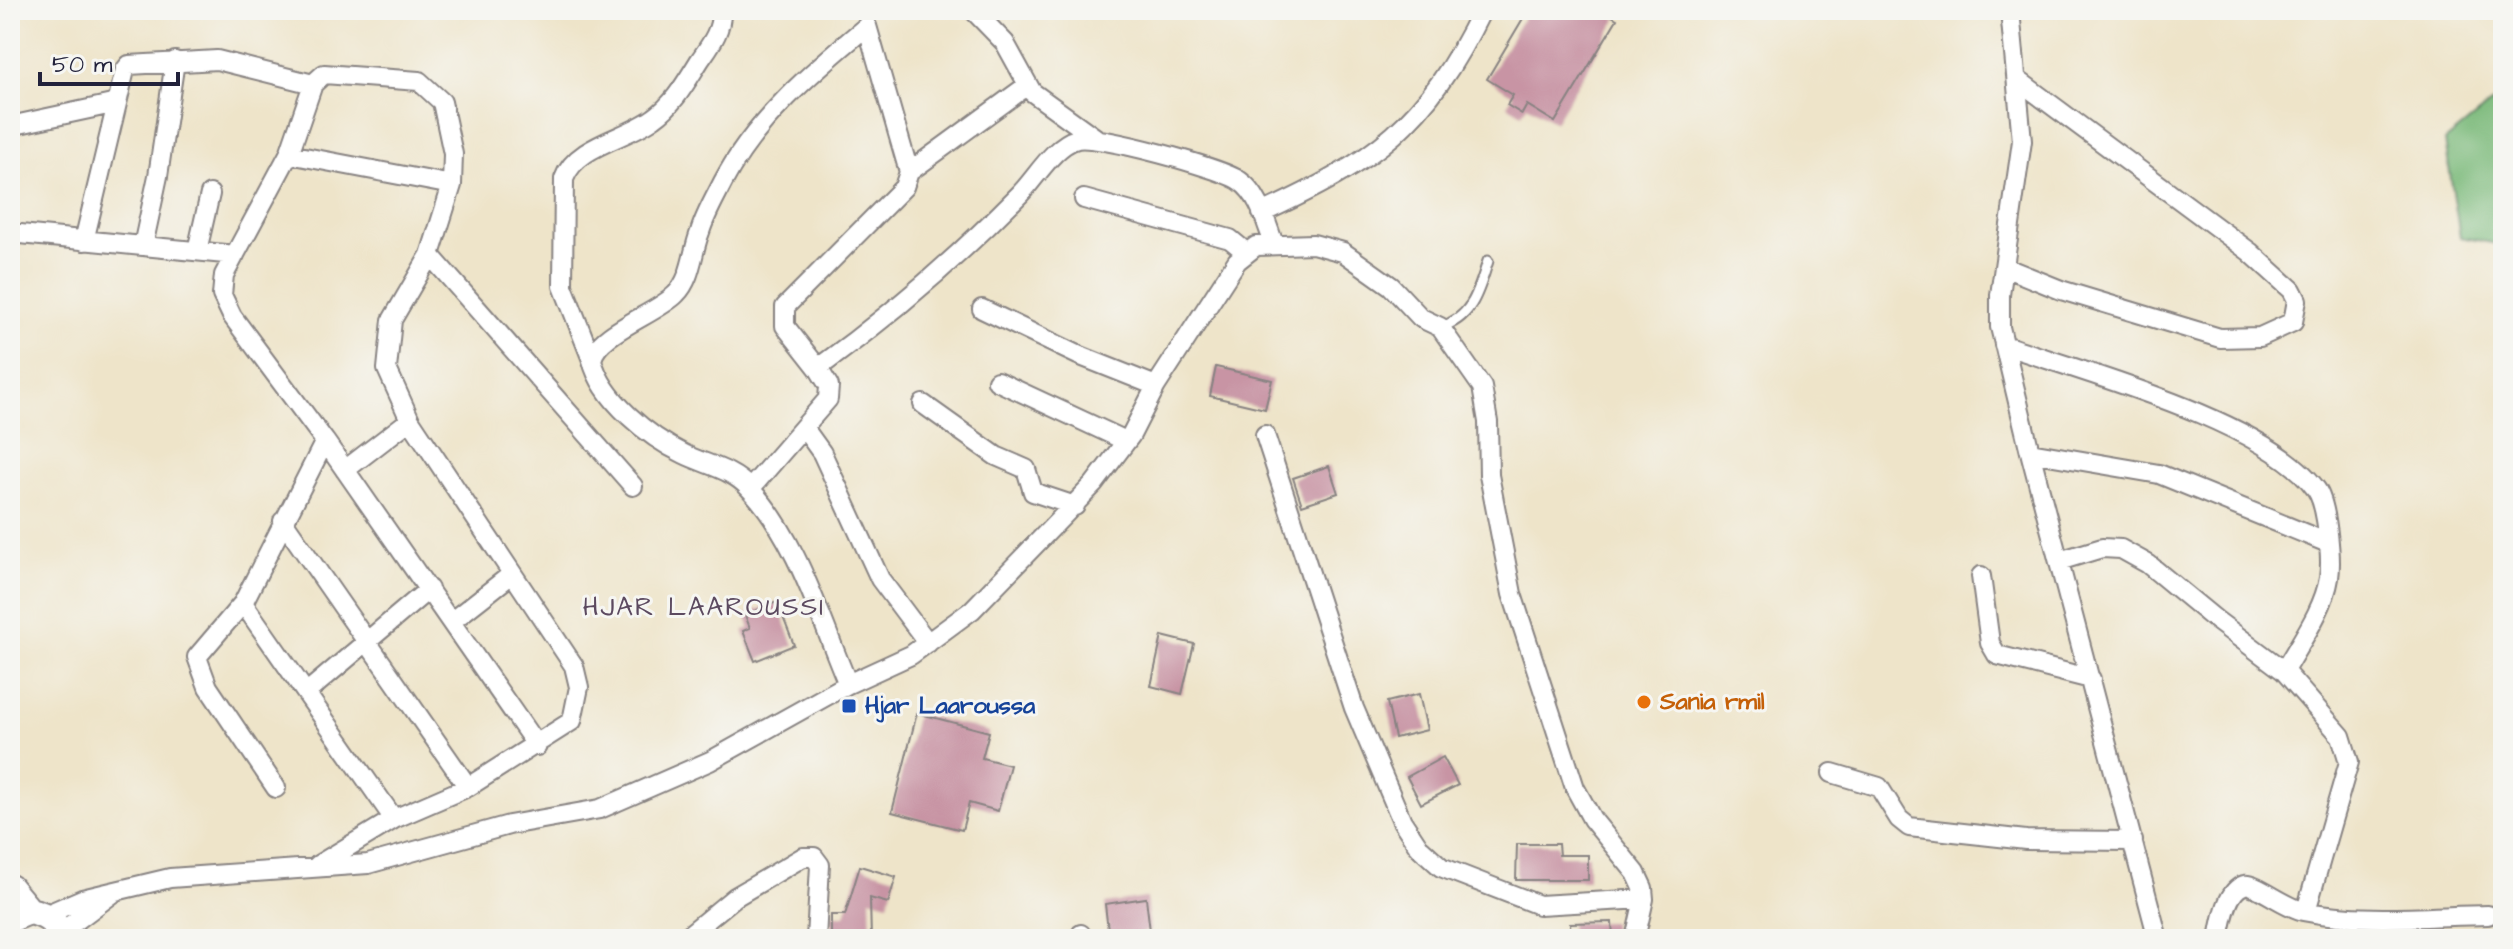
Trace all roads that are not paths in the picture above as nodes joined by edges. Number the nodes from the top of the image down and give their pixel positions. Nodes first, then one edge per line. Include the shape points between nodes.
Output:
1 (721, 10) edge
2 (973, 10) edge
3 (1482, 10) edge
4 (2010, 10) edge
5 (863, 18) edge
6 (175, 61) junction
7 (2018, 80) junction
8 (313, 84) junction
9 (1028, 85) junction
10 (117, 103) junction
11 (10, 126) edge
12 (1097, 139) junction
13 (289, 154) junction
14 (909, 172) junction
15 (452, 185) junction
16 (210, 194) dead end
17 (1084, 199) dead end
18 (1262, 213) junction
19 (10, 233) edge
20 (84, 241) junction
21 (1274, 244) junction
22 (143, 246) junction
23 (197, 251) junction
24 (1247, 253) junction
25 (235, 255) junction
26 (430, 255) junction
27 (1488, 261) dead end
28 (2004, 267) junction
29 (982, 309) dead end
30 (1440, 327) junction
31 (2004, 345) junction
32 (592, 360) junction
33 (818, 368) junction
34 (997, 381) dead end
35 (1156, 386) junction
36 (923, 404) dead end
37 (410, 420) junction
38 (804, 428) junction
39 (1265, 435) dead end
40 (325, 441) junction
41 (1126, 441) junction
42 (2030, 452) junction
43 (345, 470) junction
44 (633, 486) dead end
45 (750, 489) junction
46 (1075, 506) junction
47 (283, 521) junction
48 (2328, 543) junction
49 (2059, 561) junction
50 (512, 574) junction
51 (1981, 576) dead end
52 (429, 589) junction
53 (243, 603) junction
54 (452, 621) junction
55 (367, 643) junction
56 (928, 643) junction
57 (2284, 671) junction
58 (2091, 679) junction
59 (848, 684) junction
60 (306, 693) junction
61 (537, 746) junction
62 (1832, 773) dead end
63 (468, 787) junction
64 (276, 788) dead end
65 (394, 819) junction
66 (2133, 841) junction
67 (316, 867) junction
68 (10, 888) edge
69 (1644, 899) junction
70 (2306, 911) junction
71 (2488, 915) dead end
72 (41, 923) edge
73 (684, 939) edge
74 (816, 939) edge
75 (1635, 939) edge
76 (2158, 939) edge
77 (2219, 939) edge

1 - 32 street via 718,32 667,108 581,156 568,169 563,286
2 - 9 street via 1005,43
3 - 18 street via 1443,83 1420,111 1333,180
4 - 7 street
5 - 14 street
5 - 32 street via 741,154 700,231 678,293 598,345
6 - 8 street via 217,60
6 - 10 street via 129,65
6 - 22 street
7 - 28 street via 2022,141
7 - 28 street via 2250,252 2292,290 2297,313 2293,322 2260,337 2220,338 2061,290
8 - 13 street
8 - 15 street via 324,74 419,81 442,102 453,154
9 - 12 street
9 - 14 street
10 - 11 street
10 - 20 street
12 - 18 street via 1218,170 1241,182 1256,197
12 - 33 street via 1068,144 898,306
13 - 15 street
13 - 25 street
14 - 33 street via 904,187 785,307 785,326
15 - 26 street
16 - 23 street
17 - 24 street via 1219,235
18 - 21 street
19 - 20 street
20 - 22 street
21 - 24 street
21 - 30 street via 1313,244 1343,252 1391,286 1421,318
22 - 23 street
23 - 25 street
24 - 35 street
25 - 40 street via 222,284 225,305
26 - 37 street via 398,306 386,347 387,369
26 - 44 street
27 - 30 lane via 1466,314 1457,323
28 - 31 street via 1999,310
29 - 35 street
30 - 69 street via 1482,387 1489,475 1508,577 1569,772 1592,819 1640,880
31 - 42 street
31 - 48 street via 2174,403 2273,451 2319,495
32 - 45 street via 632,419
33 - 38 street via 830,396
34 - 41 street
35 - 41 street
36 - 46 street via 996,456 1026,469 1033,492
37 - 43 street
37 - 50 street
38 - 45 street
38 - 56 street via 822,453 880,579
39 - 69 street via 1354,708 1396,808 1419,847 1441,867 1539,905
40 - 43 street
40 - 47 street
41 - 46 street
42 - 48 street via 2159,474
42 - 49 street
43 - 52 street
45 - 59 street via 776,520
46 - 56 street via 972,610
47 - 53 street
47 - 55 street
48 - 57 street via 2328,585
49 - 57 street via 2102,548 2121,549 2148,564
49 - 58 street
50 - 54 street
50 - 61 street via 574,666 579,687 572,721
51 - 58 street via 1990,643 1997,655
52 - 54 street
52 - 55 street
53 - 60 street
53 - 64 street via 202,649 198,666
54 - 61 street
55 - 60 street
55 - 63 street
56 - 59 street
57 - 70 street via 2341,736 2349,762
58 - 66 street
59 - 67 street via 710,761 600,809 509,825 399,858
60 - 65 street
61 - 63 street
62 - 66 street via 1879,787 1909,827 2026,840
63 - 65 street
65 - 67 street
66 - 76 street
67 - 72 street via 192,874 115,892
68 - 72 street
69 - 75 street
70 - 71 street via 2342,916
70 - 77 street via 2247,884 2232,896
73 - 74 street via 735,897 803,857 814,857 820,865

